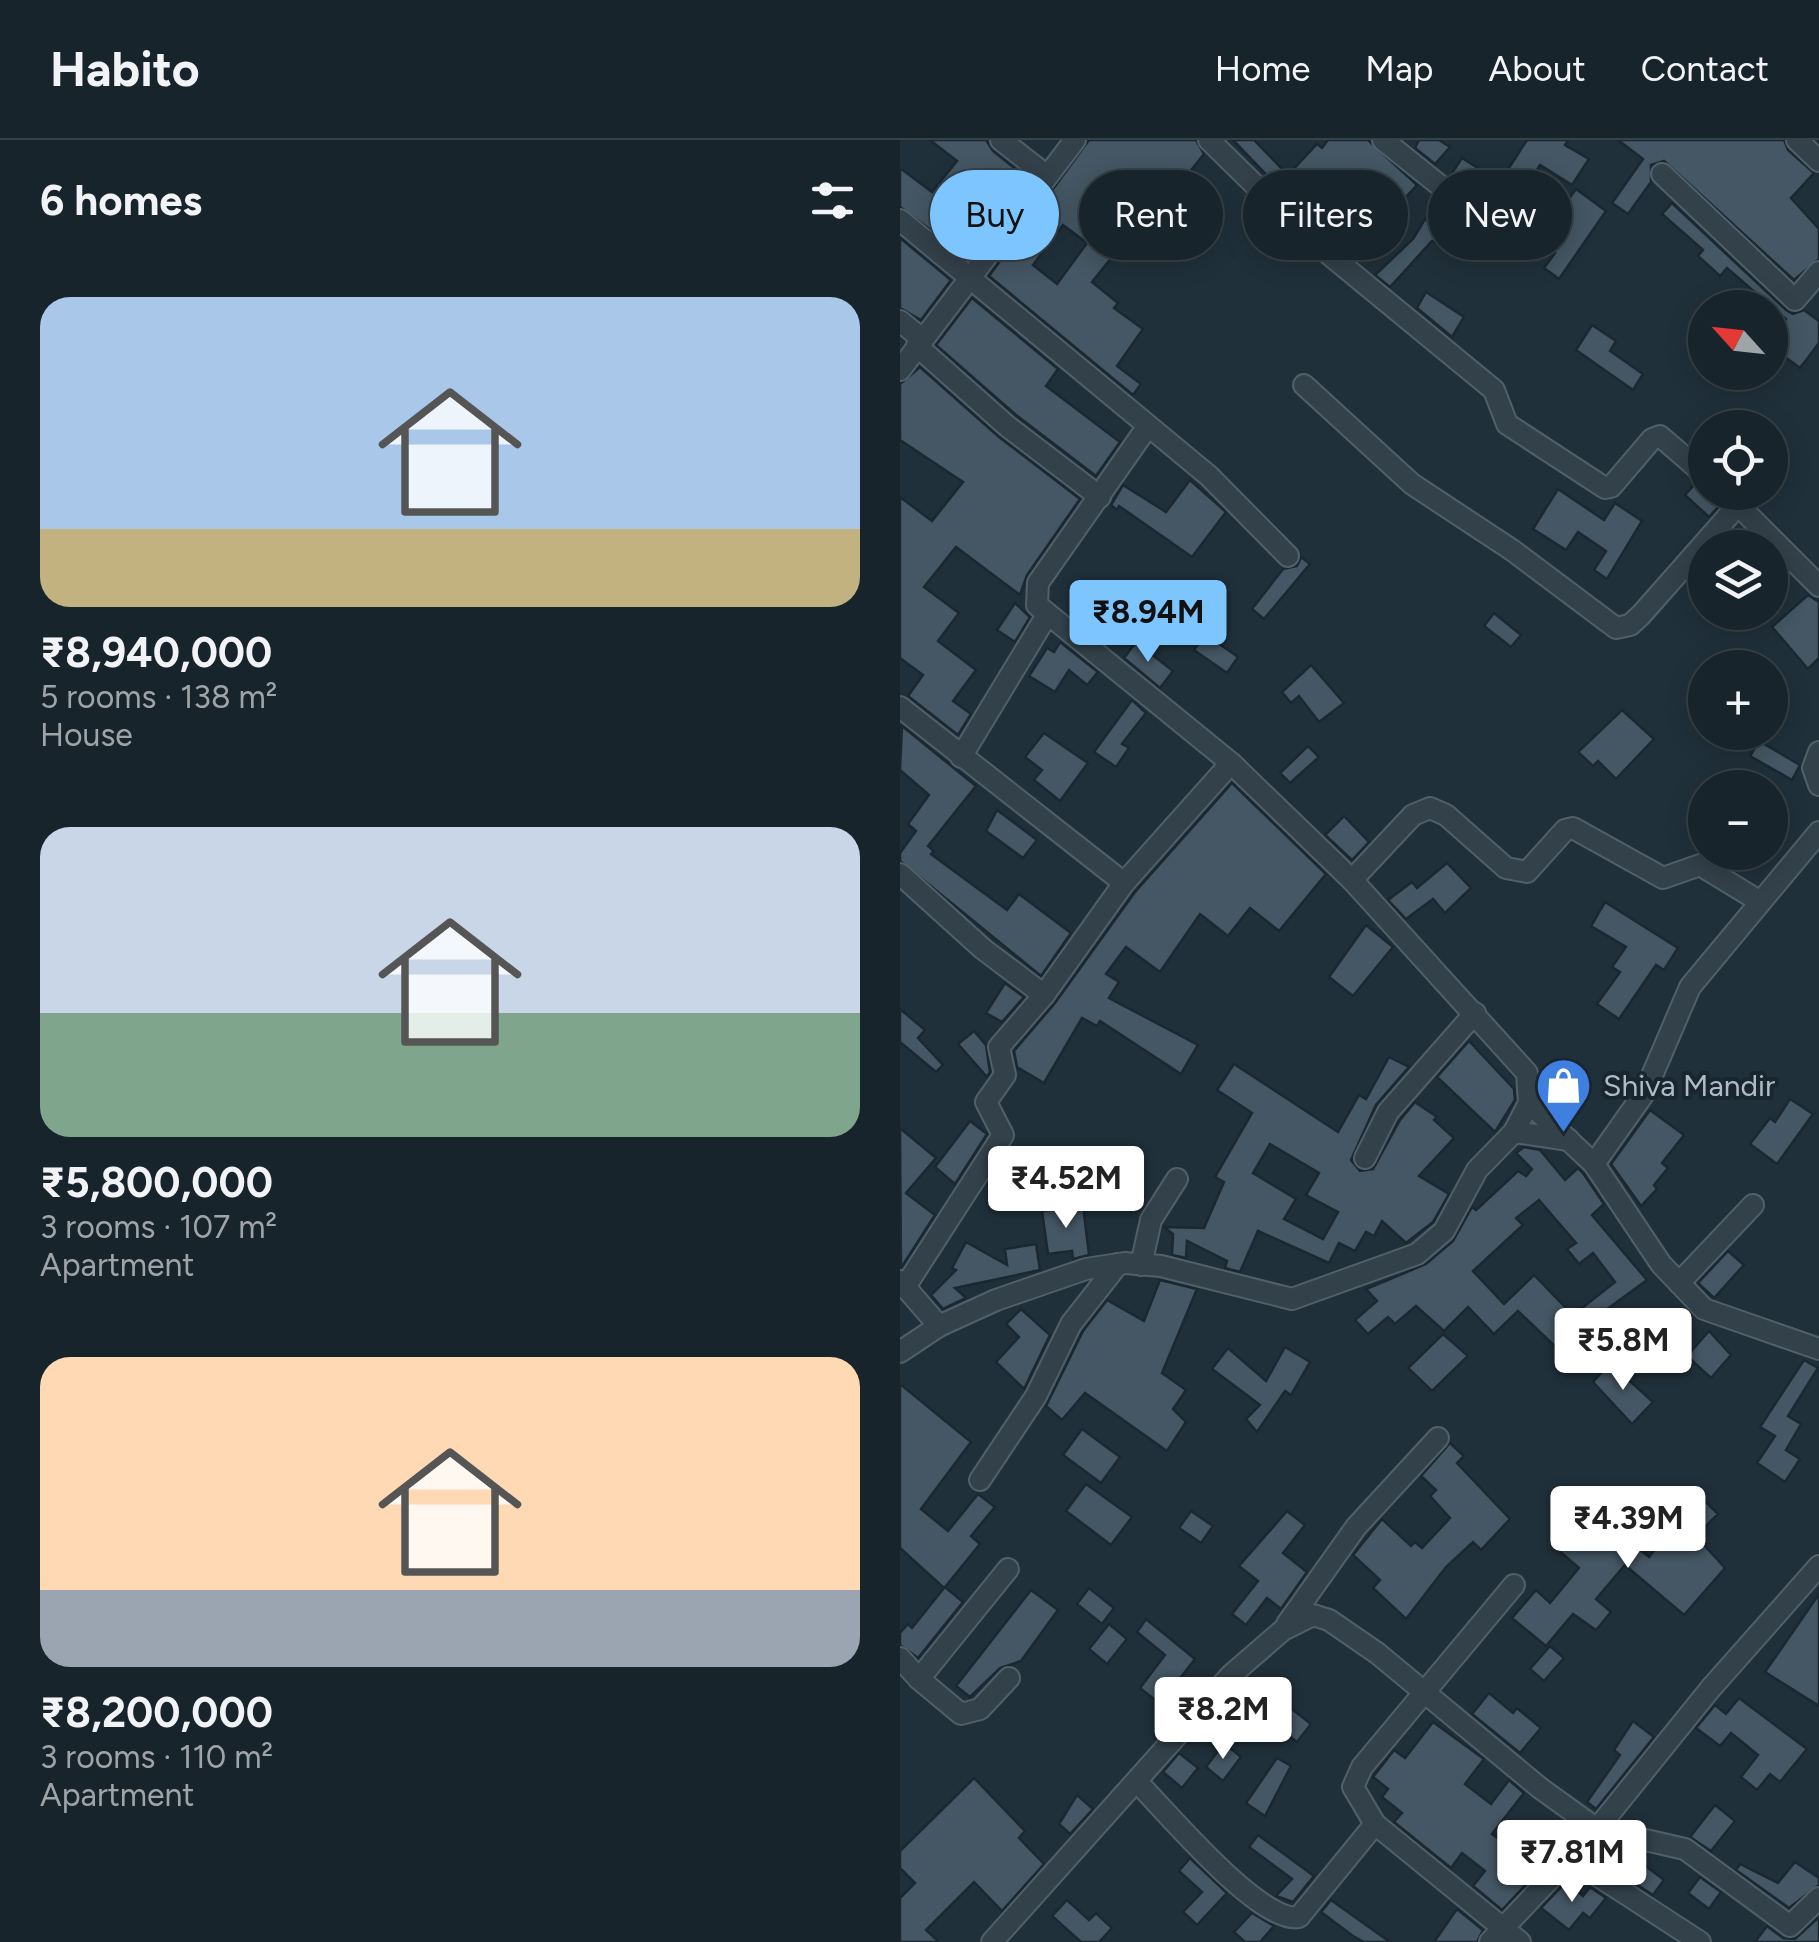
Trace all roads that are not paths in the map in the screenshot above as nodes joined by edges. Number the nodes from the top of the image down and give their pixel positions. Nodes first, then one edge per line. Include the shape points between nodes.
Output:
1 (1001, 140) edge
2 (1075, 140) edge
3 (1209, 140) edge
4 (1383, 140) edge
5 (1798, 140) edge
6 (1819, 160) edge
7 (1039, 170) edge
8 (1052, 170) edge
9 (1662, 174) dead end
10 (1428, 175) edge
11 (900, 220) edge
12 (982, 260) edge
13 (1819, 272) edge
14 (970, 276) junction
15 (900, 322) edge
16 (920, 342) junction
17 (900, 370) edge
18 (1304, 385) dead end
19 (1148, 426) junction
20 (1688, 460) edge
21 (1100, 498) junction
22 (1722, 510) edge
23 (1742, 510) edge
24 (1288, 556) dead end
25 (1819, 586) edge
26 (1047, 615) junction
27 (900, 707) edge
28 (1819, 752) edge
29 (961, 757) junction
30 (1231, 762) junction
31 (1819, 785) edge
32 (1819, 832) edge
33 (900, 874) edge
34 (1352, 880) junction
35 (1124, 882) junction
36 (1759, 901) junction
37 (1044, 995) junction
38 (1475, 1013) junction
39 (1529, 1104) junction
40 (1514, 1132) junction
41 (1568, 1140) junction
42 (1365, 1158) dead end
43 (1594, 1164) junction
44 (1177, 1179) dead end
45 (1753, 1206) dead end
46 (1118, 1264) junction
47 (1141, 1265) junction
48 (1679, 1282) junction
49 (903, 1284) edge
50 (940, 1326) junction
51 (1819, 1349) edge
52 (900, 1352) edge
53 (1438, 1438) dead end
54 (980, 1480) dead end
55 (1819, 1566) edge
56 (1008, 1568) dead end
57 (1514, 1585) dead end
58 (1283, 1630) junction
59 (900, 1658) edge
60 (919, 1678) junction
61 (1009, 1678) dead end
62 (1424, 1692) junction
63 (1138, 1783) junction
64 (1376, 1824) junction
65 (1597, 1829) junction
66 (1569, 1858) junction
67 (1819, 1898) edge
68 (1496, 1934) edge
69 (992, 1942) edge
70 (1520, 1942) edge
71 (1700, 1942) edge

1 - 7 street
2 - 8 street
3 - 20 street via 1308,237 1494,390 1507,424 1605,488 1660,436
4 - 10 street
5 - 6 street
9 - 13 street via 1795,300
11 - 14 street
12 - 14 street
14 - 16 street
14 - 19 street
15 - 16 street
16 - 17 street
16 - 21 street via 1007,426
18 - 22 street via 1412,484 1616,628 1641,615
19 - 21 street
19 - 24 street
21 - 26 street via 1038,583 1037,605
23 - 25 street
26 - 29 street
26 - 30 street
27 - 29 street
28 - 31 street via 1813,768
29 - 35 street
30 - 34 street
30 - 35 street
32 - 36 street
33 - 37 street
34 - 36 street via 1413,816 1430,808 1517,873 1527,872 1574,828 1663,878 1700,865
34 - 38 street
35 - 37 street
36 - 43 street via 1690,987 1645,1092
37 - 49 street via 999,1047 1005,1075 986,1102 1003,1135
38 - 39 street via 1528,1074
38 - 42 street via 1388,1112
39 - 40 street
39 - 41 street
40 - 41 street
40 - 47 street via 1478,1170 1432,1244 1329,1288 1274,1298
41 - 43 street
43 - 48 street
44 - 47 street via 1150,1220
45 - 48 street
46 - 47 street
46 - 50 street via 996,1300
46 - 54 street via 1071,1324 1036,1396
48 - 51 street via 1704,1308
49 - 50 street
50 - 52 street
53 - 58 street via 1356,1527
55 - 65 street
56 - 60 street
57 - 62 street
58 - 62 street via 1313,1615 1329,1620
58 - 63 street via 1230,1675
59 - 60 street
60 - 61 street via 962,1714 980,1709
62 - 64 street via 1362,1767 1354,1787
62 - 65 street
63 - 64 street via 1233,1880 1268,1909 1292,1918 1306,1910
63 - 69 street
64 - 68 street
65 - 66 street
65 - 67 street via 1685,1850 1790,1926
66 - 68 street
66 - 71 street
68 - 70 street

